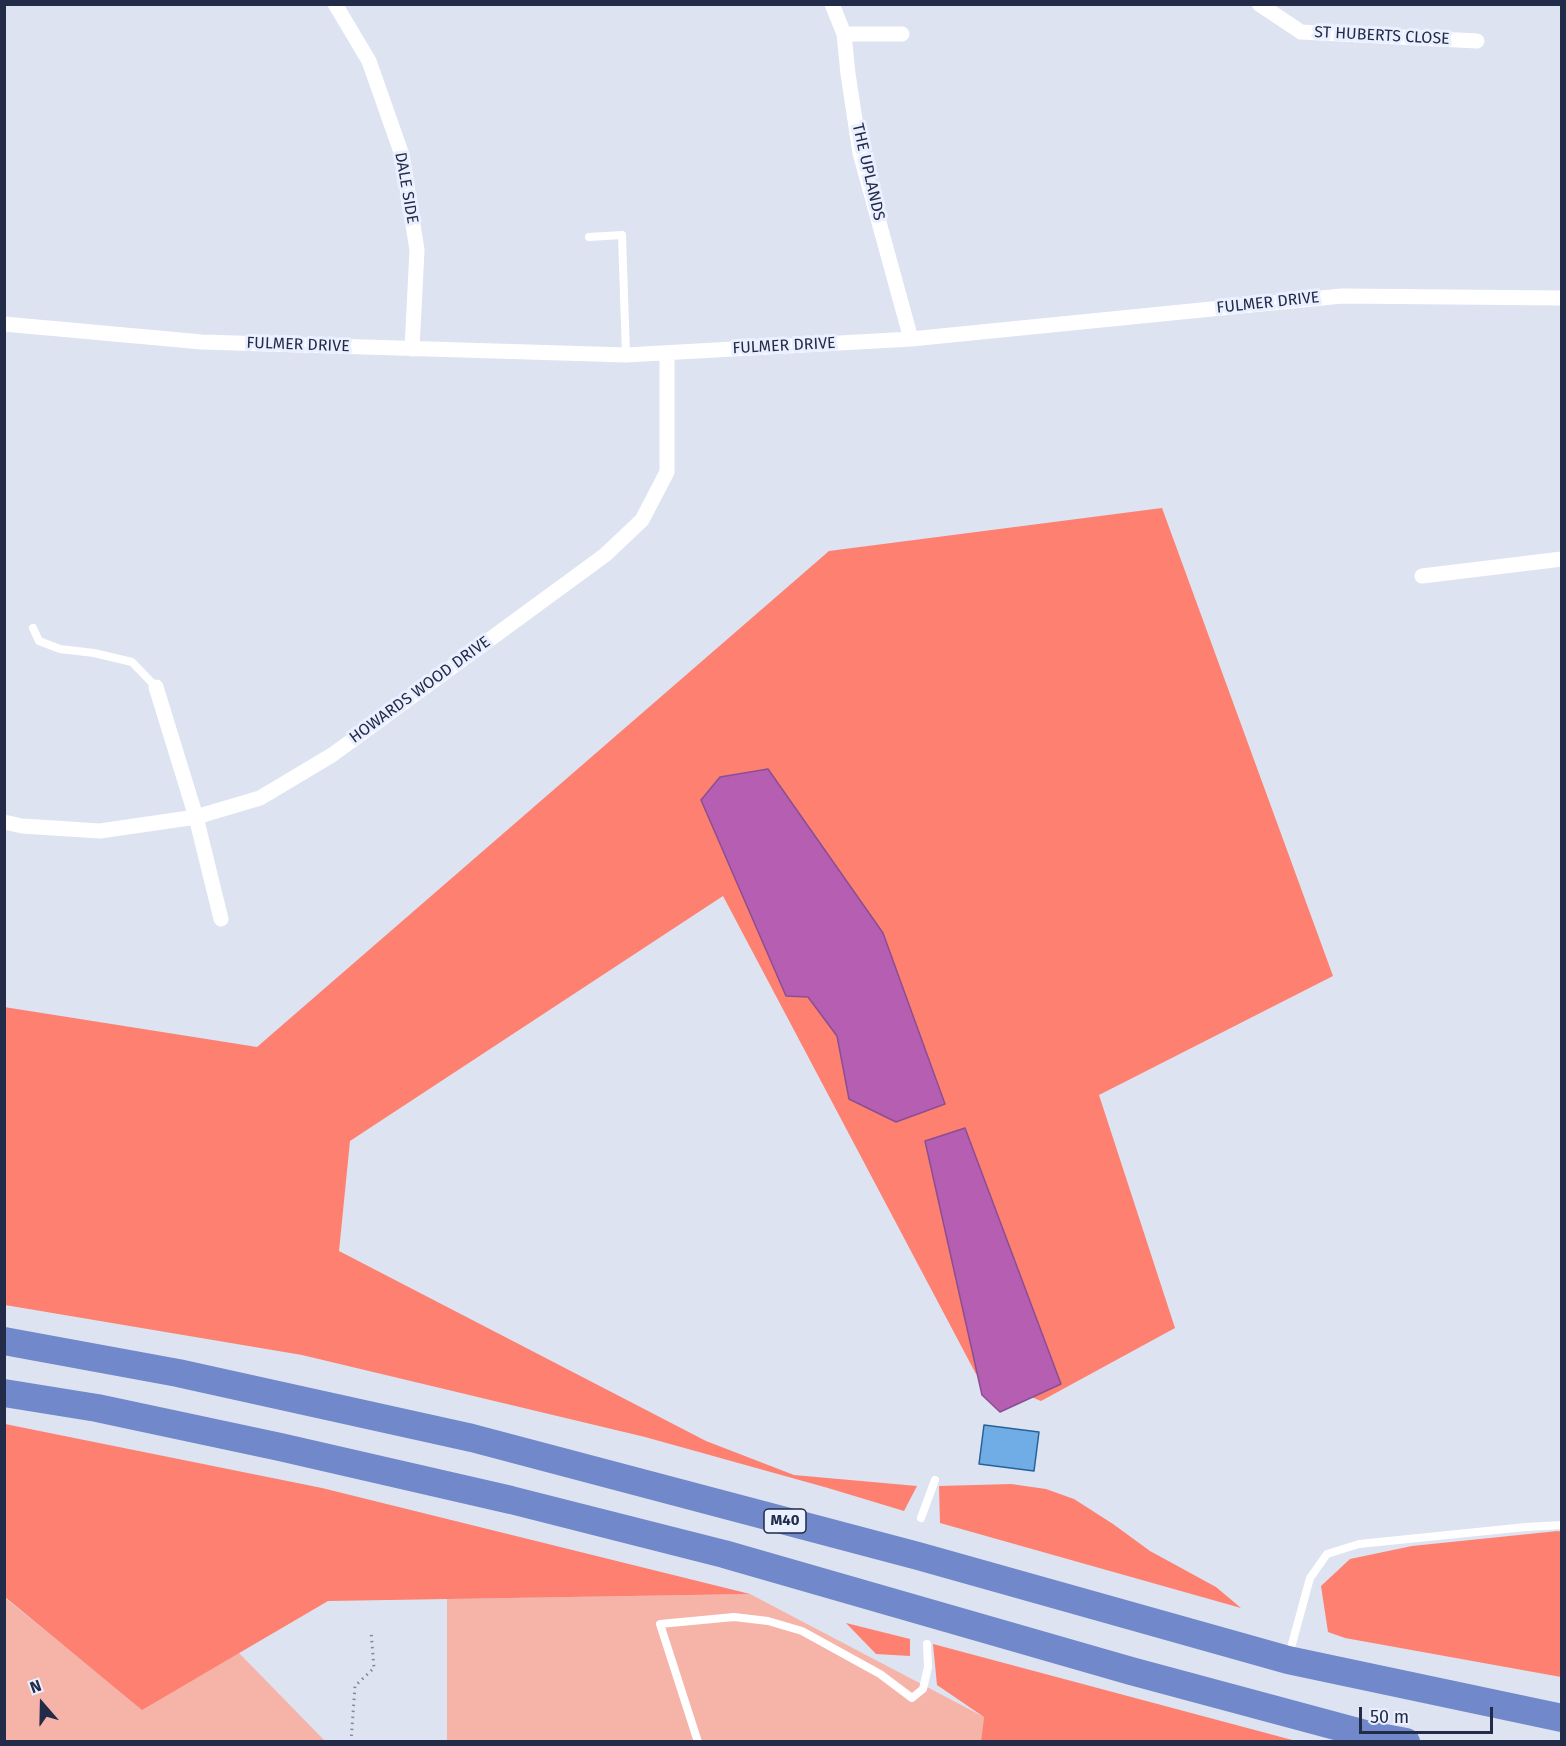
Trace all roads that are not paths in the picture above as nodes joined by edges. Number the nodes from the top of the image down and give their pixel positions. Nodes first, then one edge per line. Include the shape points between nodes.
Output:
1 (335, 4) edge
2 (832, 4) edge
3 (1259, 4) edge
4 (844, 34) junction
5 (902, 34) dead end
6 (1477, 41) dead end
7 (589, 237) dead end
8 (1562, 298) edge
9 (4, 324) edge
10 (911, 339) junction
11 (412, 349) junction
12 (668, 354) junction
13 (626, 355) junction
14 (1562, 559) edge
15 (1422, 576) dead end
16 (33, 628) dead end
17 (156, 687) joint
18 (196, 817) junction
19 (4, 822) edge
20 (221, 919) dead end
21 (4, 1341) edge
22 (4, 1393) edge
23 (934, 1480) dead end
24 (921, 1518) dead end
25 (1562, 1525) edge
26 (927, 1644) dead end
27 (1288, 1660) junction
28 (1562, 1718) edge
29 (1368, 1738) edge
30 (698, 1742) edge
31 (1406, 1742) edge

1 - 11 street, DALE SIDE via 369,61 402,155 417,250
2 - 4 street, THE UPLANDS
3 - 6 street, ST HUBERTS CLOSE via 1301,32
4 - 5 street
4 - 10 street, THE UPLANDS via 860,153
7 - 13 lane via 622,235
8 - 10 street, FULMER DRIVE via 1342,296
9 - 11 street, FULMER DRIVE via 202,342
10 - 12 street, FULMER DRIVE
11 - 13 street, FULMER DRIVE
12 - 13 street, FULMER DRIVE
12 - 18 street, HOWARDS WOOD DRIVE via 667,471 642,520 605,555 332,755 260,798
14 - 15 street
16 - 17 lane via 39,641 60,649 132,662
17 - 18 street
18 - 19 street, HOWARDS WOOD DRIVE via 100,831
18 - 20 street
21 - 27 highway, M40 via 178,1372 472,1438 907,1553
22 - 29 highway via 97,1408 511,1500 724,1554
23 - 24 lane
25 - 27 lane via 1359,1544 1327,1554 1310,1578
26 - 30 lane via 928,1667 923,1689 912,1698 880,1674 802,1631 768,1620 734,1617 660,1624
27 - 28 highway, M40
29 - 31 highway

